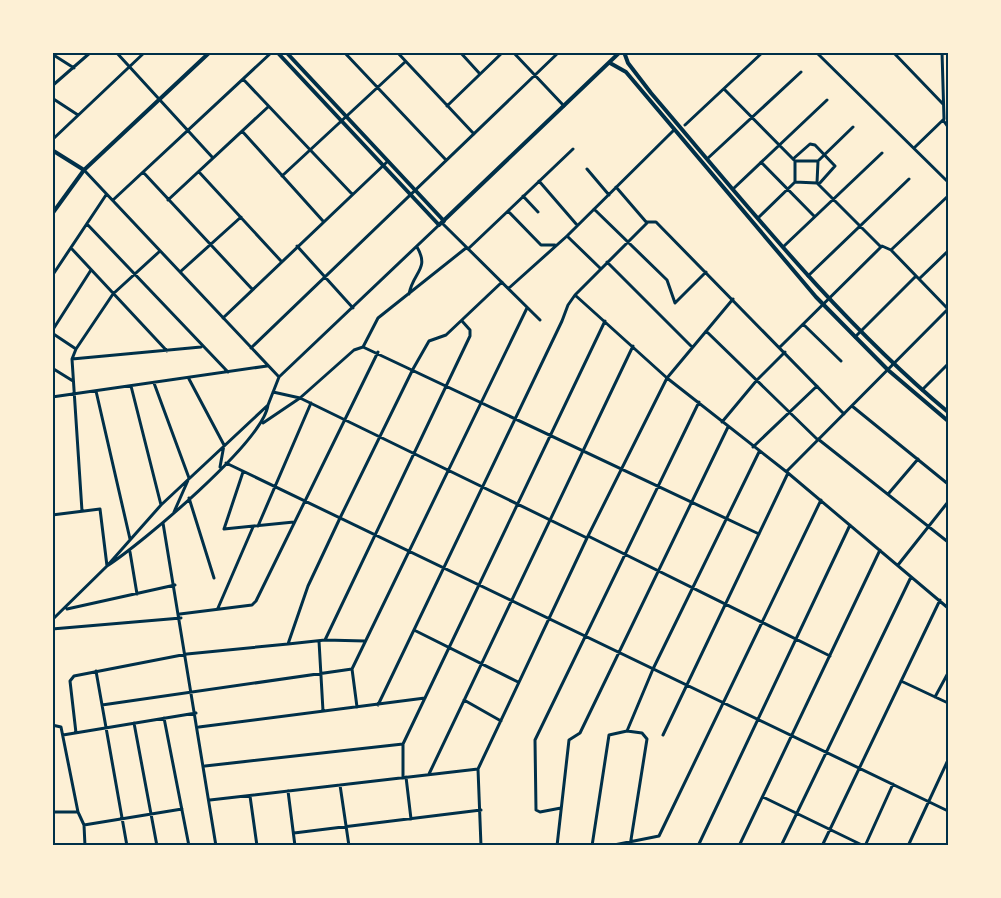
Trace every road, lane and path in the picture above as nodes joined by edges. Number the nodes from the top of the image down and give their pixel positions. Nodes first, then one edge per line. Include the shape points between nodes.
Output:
1 (91, 52) edge
2 (116, 52) edge
3 (145, 52) edge
4 (210, 52) edge
5 (272, 52) edge
6 (277, 52) edge
7 (286, 52) edge
8 (344, 52) edge
9 (397, 52) edge
10 (460, 52) edge
11 (513, 52) edge
12 (559, 52) edge
13 (620, 52) edge
14 (624, 52) edge
15 (763, 52) edge
16 (816, 52) edge
17 (893, 52) edge
18 (942, 52) edge
19 (502, 53) edge
20 (52, 54) edge
21 (405, 62) junction
22 (610, 63) junction
23 (129, 67) junction
24 (74, 68) junction
25 (801, 72) dead end
26 (480, 74) junction
27 (535, 76) junction
28 (243, 79) junction
29 (52, 86) edge
30 (378, 87) junction
31 (724, 89) junction
32 (52, 98) edge
33 (160, 100) junction
34 (827, 100) dead end
35 (447, 106) junction
36 (564, 106) junction
37 (944, 106) junction
38 (268, 107) junction
39 (78, 115) junction
40 (346, 116) junction
41 (752, 117) junction
42 (943, 120) junction
43 (341, 121) junction
44 (685, 125) dead end
45 (853, 127) dead end
46 (948, 127) edge
47 (188, 130) junction
48 (674, 130) junction
49 (242, 131) junction
50 (474, 134) junction
51 (52, 140) edge
52 (779, 145) junction
53 (914, 148) junction
54 (573, 149) dead end
55 (52, 150) edge
56 (309, 150) junction
57 (882, 153) dead end
58 (825, 155) junction
59 (213, 158) junction
60 (707, 159) junction
61 (447, 160) junction
62 (794, 160) junction
63 (388, 161) junction
64 (818, 161) junction
65 (761, 162) junction
66 (383, 165) junction
67 (587, 169) dead end
68 (84, 170) junction
69 (143, 172) junction
70 (198, 172) junction
71 (282, 176) junction
72 (909, 179) dead end
73 (948, 180) edge
74 (539, 181) junction
75 (795, 182) junction
76 (818, 183) junction
77 (616, 187) junction
78 (733, 189) junction
79 (788, 189) junction
80 (416, 190) junction
81 (107, 194) junction
82 (352, 194) junction
83 (411, 195) junction
84 (609, 195) junction
85 (524, 196) junction
86 (948, 196) edge
87 (833, 199) junction
88 (168, 200) junction
89 (113, 201) junction
90 (594, 209) junction
91 (508, 211) junction
92 (538, 212) dead end
93 (52, 214) edge
94 (815, 216) junction
95 (241, 217) junction
96 (758, 218) junction
97 (323, 221) junction
98 (647, 222) junction
99 (442, 223) junction
100 (87, 224) junction
101 (578, 226) junction
102 (860, 226) junction
103 (567, 236) junction
104 (628, 242) junction
105 (211, 244) junction
106 (557, 245) junction
107 (297, 246) junction
108 (417, 246) junction
109 (880, 246) junction
110 (783, 247) junction
111 (71, 248) junction
112 (467, 249) junction
113 (160, 250) junction
114 (891, 250) junction
115 (948, 251) edge
116 (281, 261) junction
117 (607, 262) junction
118 (601, 268) junction
119 (91, 270) junction
120 (180, 272) junction
121 (706, 272) junction
122 (135, 274) junction
123 (52, 276) edge
124 (808, 276) junction
125 (325, 277) junction
126 (918, 278) junction
127 (502, 282) junction
128 (509, 288) junction
129 (252, 289) junction
130 (113, 294) junction
131 (409, 294) junction
132 (575, 295) junction
133 (828, 299) junction
134 (733, 300) junction
135 (823, 304) junction
136 (353, 308) junction
137 (527, 308) junction
138 (948, 309) edge
139 (223, 318) junction
140 (540, 320) dead end
141 (461, 321) junction
142 (605, 321) junction
143 (804, 324) junction
144 (706, 330) junction
145 (861, 331) junction
146 (52, 332) edge
147 (855, 337) junction
148 (633, 345) junction
149 (202, 346) junction
150 (363, 347) junction
151 (692, 347) junction
152 (780, 347) junction
153 (251, 348) junction
154 (76, 349) junction
155 (166, 351) junction
156 (378, 352) junction
157 (785, 352) junction
158 (72, 359) junction
159 (841, 361) dead end
160 (894, 364) junction
161 (948, 364) edge
162 (269, 366) junction
163 (52, 368) edge
164 (413, 369) junction
165 (888, 370) junction
166 (228, 372) junction
167 (279, 377) junction
168 (667, 378) junction
169 (189, 379) junction
170 (757, 380) junction
171 (73, 381) junction
172 (154, 383) junction
173 (446, 385) junction
174 (131, 386) junction
175 (817, 386) junction
176 (922, 390) junction
177 (96, 391) junction
178 (273, 392) junction
179 (74, 394) junction
180 (52, 397) edge
181 (300, 398) junction
182 (482, 402) junction
183 (699, 402) junction
184 (311, 403) junction
185 (268, 405) junction
186 (852, 406) junction
187 (789, 412) junction
188 (948, 412) edge
189 (844, 414) junction
190 (516, 418) junction
191 (345, 419) junction
192 (948, 421) edge
193 (722, 422) junction
194 (263, 423) junction
195 (728, 427) junction
196 (550, 434) junction
197 (380, 436) junction
198 (818, 440) junction
199 (224, 445) junction
200 (753, 447) junction
201 (583, 450) junction
202 (759, 452) junction
203 (413, 453) junction
204 (918, 459) junction
205 (226, 463) junction
206 (622, 468) junction
207 (220, 469) junction
208 (449, 470) junction
209 (243, 472) junction
210 (787, 472) junction
211 (189, 478) junction
212 (948, 484) edge
213 (273, 486) junction
214 (658, 486) junction
215 (483, 487) junction
216 (889, 493) junction
217 (189, 498) junction
218 (821, 500) junction
219 (304, 501) junction
220 (692, 502) junction
221 (948, 502) edge
222 (517, 504) junction
223 (161, 505) junction
224 (82, 511) junction
225 (173, 513) junction
226 (52, 515) edge
227 (340, 518) junction
228 (726, 518) junction
229 (550, 520) junction
230 (294, 522) junction
231 (163, 523) junction
232 (850, 525) junction
233 (929, 525) junction
234 (258, 526) junction
235 (253, 527) junction
236 (759, 534) junction
237 (374, 535) junction
238 (587, 537) junction
239 (130, 540) junction
240 (948, 542) edge
241 (880, 550) junction
242 (130, 552) junction
243 (409, 552) junction
244 (625, 554) junction
245 (898, 565) junction
246 (107, 566) junction
247 (444, 568) junction
248 (659, 571) junction
249 (911, 576) junction
250 (214, 578) dead end
251 (176, 585) junction
252 (478, 585) junction
253 (693, 588) junction
254 (136, 594) junction
255 (940, 600) junction
256 (512, 601) junction
257 (726, 604) junction
258 (948, 608) edge
259 (65, 609) junction
260 (218, 609) junction
261 (181, 616) junction
262 (549, 619) junction
263 (52, 620) edge
264 (763, 623) junction
265 (52, 629) edge
266 (414, 630) junction
267 (585, 636) junction
268 (796, 639) junction
269 (325, 640) junction
270 (319, 641) junction
271 (365, 641) junction
272 (288, 644) junction
273 (448, 647) junction
274 (619, 652) junction
275 (187, 654) junction
276 (830, 656) junction
277 (481, 664) junction
278 (352, 669) junction
279 (653, 669) junction
280 (96, 671) junction
281 (320, 673) junction
282 (948, 673) edge
283 (901, 681) junction
284 (518, 682) junction
285 (687, 685) junction
286 (193, 691) junction
287 (935, 697) junction
288 (425, 698) junction
289 (464, 700) junction
290 (724, 703) junction
291 (948, 704) edge
292 (102, 705) junction
293 (378, 705) junction
294 (357, 707) junction
295 (323, 712) junction
296 (196, 713) junction
297 (164, 718) junction
298 (758, 719) junction
299 (501, 721) junction
300 (134, 723) junction
301 (52, 725) edge
302 (106, 728) junction
303 (199, 728) junction
304 (627, 731) junction
305 (76, 733) junction
306 (63, 735) junction
307 (663, 735) dead end
308 (792, 736) junction
309 (403, 744) junction
310 (826, 752) junction
311 (948, 760) edge
312 (205, 766) junction
313 (860, 768) junction
314 (478, 769) junction
315 (429, 774) junction
316 (405, 777) junction
317 (893, 784) junction
318 (340, 785) junction
319 (288, 791) junction
320 (250, 795) junction
321 (763, 797) junction
322 (210, 800) junction
323 (928, 801) junction
324 (561, 808) junction
325 (182, 809) junction
326 (482, 810) junction
327 (948, 811) edge
328 (52, 812) edge
329 (78, 812) junction
330 (797, 813) junction
331 (151, 814) junction
332 (123, 819) junction
333 (411, 819) junction
334 (84, 825) junction
335 (346, 827) junction
336 (830, 829) junction
337 (294, 833) junction
338 (630, 844) edge
339 (85, 846) edge
340 (127, 846) edge
341 (157, 846) edge
342 (189, 846) edge
343 (216, 846) edge
344 (257, 846) edge
345 (295, 846) edge
346 (349, 846) edge
347 (481, 846) edge
348 (557, 846) edge
349 (592, 846) edge
350 (609, 846) edge
351 (698, 846) edge
352 (739, 846) edge
353 (782, 846) edge
354 (822, 846) edge
355 (864, 846) edge
356 (908, 846) edge

1 - 24 street
2 - 23 street
3 - 23 street
4 - 33 street
5 - 28 street
6 - 43 street
7 - 40 street
8 - 30 street
9 - 21 street
10 - 26 street
11 - 27 street
12 - 27 street
13 - 22 street
14 - 60 street via 627,63
15 - 31 street
16 - 53 street
17 - 37 street
18 - 37 street
19 - 26 street
20 - 24 street
21 - 30 street
21 - 35 street
22 - 36 street
22 - 48 street via 626,72
23 - 33 street
23 - 39 street
24 - 29 street
25 - 41 street
26 - 35 street
27 - 36 street
27 - 50 street
28 - 38 street
28 - 47 street
30 - 40 street
30 - 61 street
31 - 41 street
31 - 44 street
32 - 39 street
33 - 47 street
33 - 68 street
34 - 52 street
35 - 50 street
36 - 99 street
37 - 42 street
38 - 49 street
38 - 56 street
39 - 51 street
40 - 43 street
40 - 63 street
41 - 52 street
41 - 60 street
42 - 46 street
42 - 53 street
43 - 56 street
43 - 66 street
45 - 58 street
47 - 59 street
47 - 69 street
48 - 77 street
48 - 135 street
49 - 59 street
49 - 71 street
50 - 61 street
52 - 62 street
52 - 65 street
53 - 73 street
54 - 74 street
55 - 68 street
56 - 71 street
56 - 82 street
57 - 87 street
58 - 62 street via 813,144
58 - 64 street
58 - 76 street via 835,166
59 - 70 street
60 - 78 street
61 - 80 street
62 - 64 street
62 - 75 street
63 - 66 street
63 - 80 street
64 - 76 street
65 - 78 street
65 - 79 street
66 - 82 street
66 - 83 street
67 - 84 street
68 - 81 street
68 - 93 street
69 - 88 street
69 - 89 street
70 - 88 street
70 - 95 street
71 - 97 street
72 - 102 street
74 - 85 street
74 - 101 street
75 - 76 street
75 - 79 street
76 - 87 street
77 - 84 street
77 - 98 street
78 - 96 street
79 - 94 street
79 - 96 street
80 - 83 street
80 - 99 street
81 - 89 street
81 - 100 street
82 - 97 street
83 - 99 street
83 - 125 street
84 - 90 street
85 - 91 street
85 - 92 street
86 - 114 street
87 - 94 street
87 - 102 street
88 - 105 street
89 - 113 street
90 - 101 street
90 - 104 street
91 - 106 street via 541,245
91 - 112 street
94 - 110 street
95 - 105 street
95 - 116 street
96 - 110 street
97 - 107 street
98 - 104 street
98 - 121 street via 656,222
99 - 108 street
99 - 112 street
100 - 111 street
100 - 122 street
101 - 103 street
102 - 109 street
102 - 124 street
103 - 106 street
103 - 118 street
104 - 117 street
104 - 121 street via 668,280 675,303
105 - 120 street
105 - 129 street
106 - 128 street
107 - 116 street
107 - 125 street
108 - 131 street via 423,266
108 - 136 street
109 - 114 street
109 - 133 street
110 - 124 street
111 - 119 street
111 - 123 street
112 - 127 street
112 - 131 street
113 - 120 street
113 - 122 street
114 - 126 street
115 - 126 street
116 - 129 street
117 - 118 street
117 - 151 street
118 - 132 street
119 - 130 street
119 - 146 street
120 - 139 street
121 - 134 street
122 - 130 street
122 - 149 street
124 - 133 street
125 - 136 street
125 - 153 street
126 - 138 street
126 - 145 street
127 - 128 street
127 - 141 street
128 - 137 street
129 - 139 street
130 - 154 street
130 - 155 street
131 - 150 street via 378,318
132 - 142 street
132 - 190 street
133 - 135 street
133 - 145 street
134 - 144 street
134 - 152 street
135 - 143 street
135 - 147 street
136 - 167 street
137 - 140 street
137 - 182 street
138 - 160 street
139 - 153 street
141 - 164 street via 446,335 429,341
141 - 173 street via 470,330 470,336
142 - 148 street
142 - 196 street
143 - 152 street
143 - 159 street
144 - 151 street
144 - 170 street
145 - 147 street
145 - 160 street
146 - 154 street
147 - 165 street
148 - 168 street
148 - 201 street
149 - 155 street
149 - 166 street
150 - 156 street
150 - 181 street via 354,350
151 - 168 street
152 - 157 street
153 - 162 street
154 - 158 street
155 - 158 street
156 - 164 street
156 - 191 street
157 - 170 street
157 - 175 street
158 - 171 street
160 - 165 street
160 - 176 street
161 - 176 street
162 - 166 street
162 - 167 street
163 - 171 street
164 - 173 street
164 - 197 street
165 - 186 street
165 - 192 street
166 - 169 street
167 - 178 street
168 - 183 street
168 - 206 street
169 - 172 street
169 - 199 street
170 - 187 street
170 - 193 street
171 - 179 street
172 - 174 street
172 - 211 street
173 - 182 street
173 - 203 street
174 - 177 street
174 - 223 street
175 - 187 street
175 - 189 street
176 - 188 street
177 - 179 street
177 - 239 street
178 - 181 street
178 - 185 street
179 - 180 street
179 - 224 street
181 - 184 street
181 - 194 street
182 - 190 street
182 - 208 street
183 - 193 street
183 - 214 street
184 - 191 street
184 - 213 street
185 - 194 street
185 - 199 street
186 - 189 street
186 - 204 street
187 - 198 street
187 - 200 street
189 - 198 street
190 - 196 street
190 - 215 street
191 - 197 street
191 - 219 street
193 - 195 street
194 - 205 street
195 - 200 street
195 - 220 street
196 - 201 street
196 - 222 street
197 - 203 street
197 - 227 street
198 - 210 street
198 - 216 street
199 - 207 street
199 - 211 street
200 - 202 street
201 - 206 street
201 - 229 street
202 - 210 street
202 - 228 street
203 - 208 street
203 - 237 street
204 - 212 street
204 - 216 street
205 - 207 street
205 - 209 street
206 - 214 street
206 - 238 street
207 - 217 street
208 - 215 street
208 - 243 street
209 - 213 street
209 - 235 street via 224,528
210 - 218 street
210 - 236 street
211 - 223 street
211 - 225 street
213 - 219 street
213 - 234 street
214 - 220 street
214 - 244 street
215 - 222 street
215 - 247 street
216 - 233 street
217 - 225 street
217 - 250 street
218 - 232 street
218 - 264 street
219 - 227 street
219 - 230 street
220 - 228 street
220 - 248 street
221 - 233 street
222 - 229 street
222 - 252 street
223 - 239 street
224 - 226 street
224 - 246 street via 100,509
225 - 231 street
227 - 237 street
227 - 272 street via 308,586
228 - 236 street
228 - 253 street
229 - 238 street
229 - 256 street
230 - 234 street
230 - 260 street via 256,601 252,605
231 - 242 street
231 - 251 street
232 - 241 street
232 - 268 street
233 - 240 street
233 - 245 street
234 - 235 street
235 - 260 street
236 - 257 street
237 - 243 street
237 - 269 street
238 - 244 street
238 - 262 street
239 - 246 street
241 - 245 street
241 - 276 street
242 - 246 street
242 - 254 street
243 - 247 street
243 - 271 street
244 - 248 street
244 - 267 street
245 - 249 street
246 - 259 street
247 - 252 street
247 - 266 street
248 - 253 street
248 - 274 street
249 - 255 street
249 - 310 street
251 - 254 street
251 - 261 street
252 - 256 street
252 - 273 street
253 - 257 street
253 - 279 street
254 - 259 street
255 - 258 street
255 - 283 street
256 - 262 street
256 - 277 street
257 - 264 street
257 - 285 street
259 - 263 street
260 - 261 street
261 - 265 street
261 - 275 street
262 - 267 street
262 - 284 street
264 - 268 street
264 - 290 street
266 - 273 street
266 - 293 street
267 - 274 street
267 - 324 street via 535,740 536,810
268 - 276 street
268 - 298 street
269 - 270 street
269 - 271 street
270 - 272 street
270 - 281 street
271 - 278 street
272 - 275 street
273 - 277 street
273 - 288 street
274 - 279 street
274 - 324 street via 580,733 569,741
275 - 280 street
275 - 286 street
276 - 308 street
277 - 284 street
277 - 289 street
278 - 281 street
278 - 294 street
279 - 285 street
279 - 304 street
280 - 292 street
280 - 305 street via 74,676 70,681
281 - 286 street
281 - 295 street
282 - 287 street
283 - 287 street
283 - 313 street
284 - 299 street
285 - 290 street
285 - 307 street
286 - 292 street
286 - 296 street
287 - 291 street
288 - 293 street
288 - 309 street
289 - 299 street
289 - 315 street
290 - 298 street
290 - 338 street via 659,836
292 - 302 street
293 - 294 street
294 - 295 street
295 - 303 street
296 - 297 street
296 - 303 street
297 - 300 street
297 - 325 street
298 - 308 street
298 - 351 street
299 - 314 street
300 - 302 street
300 - 331 street
301 - 306 street via 60,725
302 - 305 street
302 - 332 street
303 - 312 street
304 - 338 street via 642,733 647,739
304 - 349 street via 609,735
305 - 306 street
306 - 329 street
308 - 310 street
308 - 321 street
309 - 312 street
309 - 316 street
310 - 313 street
310 - 330 street
311 - 323 street
312 - 322 street
313 - 317 street
313 - 336 street
314 - 315 street
314 - 326 street
315 - 316 street
316 - 318 street
316 - 333 street
317 - 323 street
317 - 355 street
318 - 319 street
318 - 335 street
319 - 320 street
319 - 337 street
320 - 322 street
320 - 344 street
321 - 330 street
321 - 352 street
322 - 343 street
323 - 327 street
323 - 356 street
324 - 348 street
325 - 331 street
325 - 342 street
326 - 333 street
326 - 347 street
328 - 329 street
329 - 334 street
330 - 336 street
330 - 353 street
331 - 332 street
331 - 341 street
332 - 334 street
332 - 340 street
333 - 335 street
334 - 339 street
335 - 337 street
335 - 346 street
336 - 354 street
336 - 355 street
337 - 345 street
338 - 350 street

